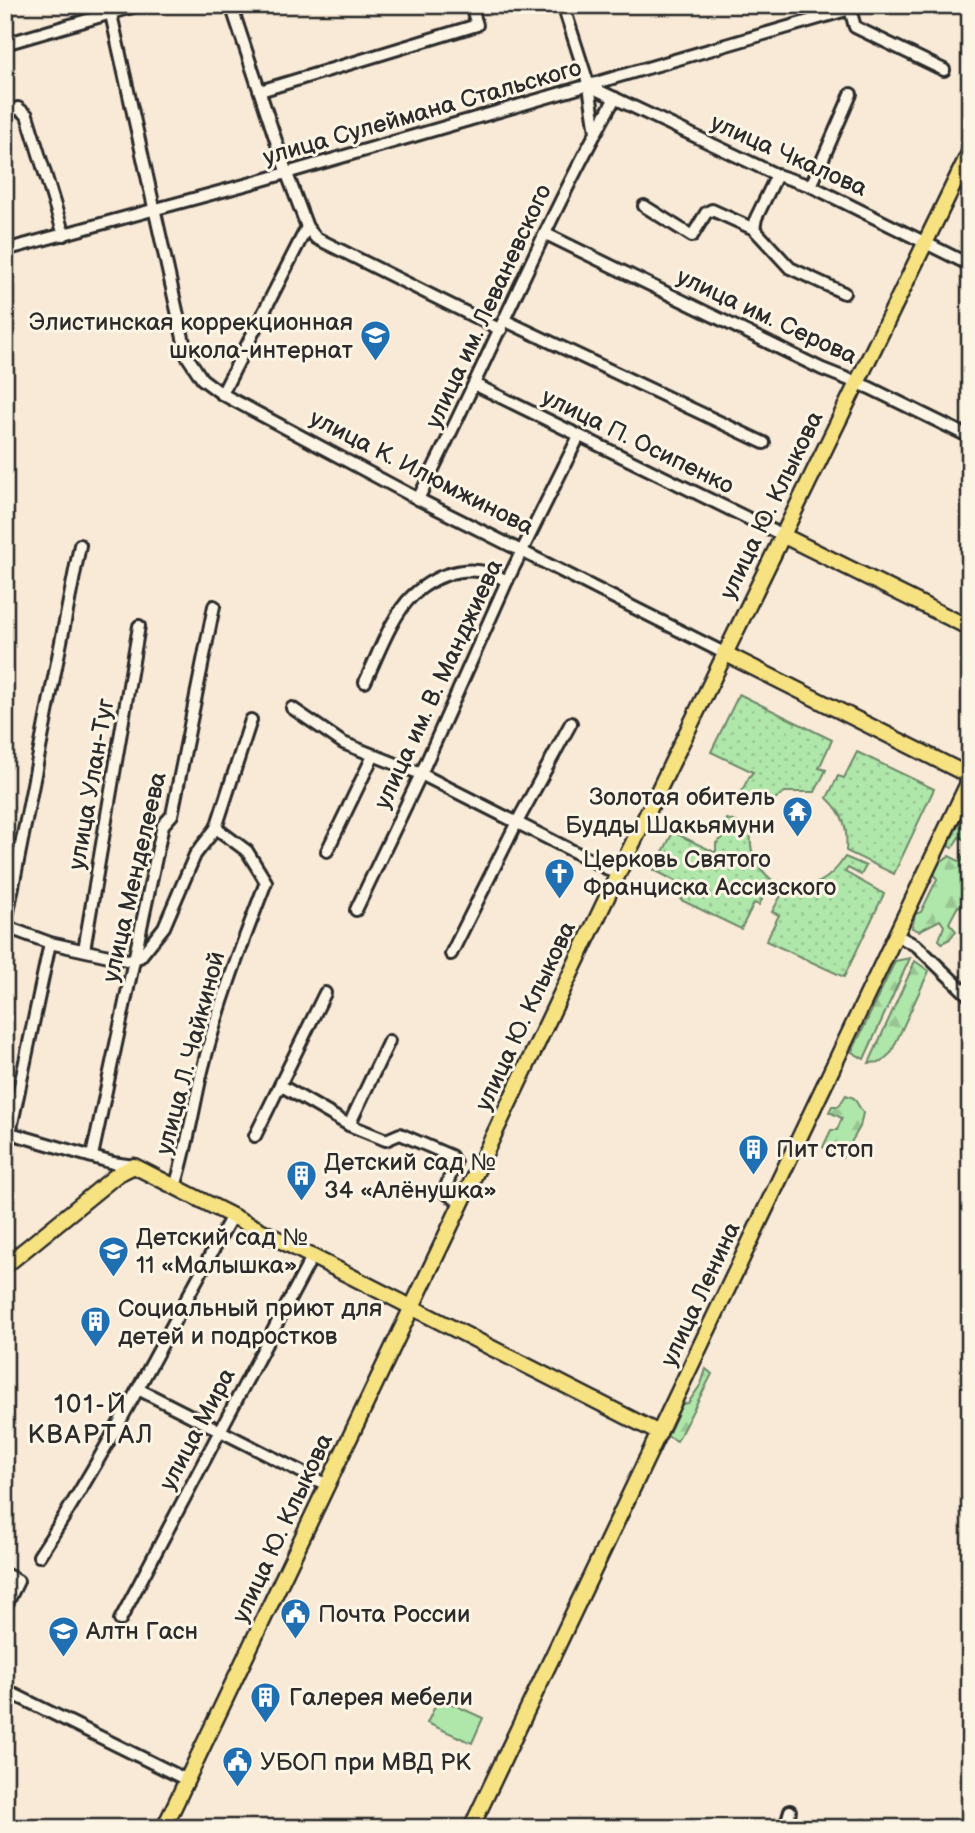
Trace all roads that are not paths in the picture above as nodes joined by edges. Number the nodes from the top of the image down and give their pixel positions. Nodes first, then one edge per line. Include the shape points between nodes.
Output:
1 (139, 5) edge
2 (231, 5) edge
3 (471, 5) edge
4 (563, 5) edge
5 (110, 9) edge
6 (5, 44) edge
7 (944, 70) dead end
8 (589, 86) junction
9 (260, 91) junction
10 (851, 94) dead end
11 (615, 98) junction
12 (5, 112) edge
13 (596, 132) junction
14 (970, 151) edge
15 (286, 171) junction
16 (777, 175) junction
17 (811, 186) junction
18 (644, 206) dead end
19 (154, 210) junction
20 (307, 227) junction
21 (754, 229) junction
22 (546, 234) junction
23 (64, 235) junction
24 (925, 243) junction
25 (5, 250) edge
26 (970, 265) edge
27 (844, 293) dead end
28 (503, 325) junction
29 (856, 381) junction
30 (476, 385) junction
31 (222, 394) junction
32 (970, 437) edge
33 (578, 438) junction
34 (764, 443) dead end
35 (418, 499) junction
36 (782, 535) junction
37 (80, 545) dead end
38 (524, 549) junction
39 (507, 581) junction
40 (214, 606) dead end
41 (139, 625) dead end
42 (970, 628) edge
43 (724, 653) junction
44 (365, 682) dead end
45 (292, 708) dead end
46 (251, 720) dead end
47 (572, 723) dead end
48 (373, 756) junction
49 (421, 774) junction
50 (970, 778) edge
51 (516, 824) junction
52 (216, 828) junction
53 (327, 851) dead end
54 (618, 874) junction
55 (356, 910) dead end
56 (896, 935) junction
57 (50, 943) junction
58 (84, 950) junction
59 (451, 954) dead end
60 (135, 957) junction
61 (325, 993) dead end
62 (970, 997) edge
63 (390, 1041) dead end
64 (280, 1085) junction
65 (349, 1125) junction
66 (255, 1136) dead end
67 (97, 1158) junction
68 (134, 1166) junction
69 (108, 1184) junction
70 (175, 1187) junction
71 (462, 1203) junction
72 (232, 1216) junction
73 (312, 1256) junction
74 (5, 1266) edge
75 (412, 1307) junction
76 (140, 1390) junction
77 (220, 1431) junction
78 (659, 1433) junction
79 (327, 1485) junction
80 (39, 1556) dead end
81 (5, 1574) edge
82 (5, 1608) edge
83 (120, 1620) dead end
84 (5, 1690) edge
85 (187, 1780) junction
86 (790, 1811) dead end
87 (164, 1828) edge
88 (471, 1828) edge
89 (785, 1828) edge

1 - 5 street
2 - 9 street
3 - 9 street via 477,25
4 - 8 street
5 - 6 street
5 - 19 street, улица К. Илюмжинова
7 - 8 street, улица Сулеймана Стальского via 856,27 850,9
8 - 11 street, улица Чкалова
8 - 13 street
8 - 15 street, улица Сулеймана Стальского
9 - 15 street
10 - 17 street
11 - 13 street, улица им. Леваневского
11 - 16 street, улица Чкалова
12 - 23 street via 18,108 27,115
13 - 22 street, улица им. Леваневского
14 - 24 main road, улица Ю. Клыкова
15 - 19 street, улица Сулеймана Стальского
15 - 20 street
16 - 17 street, улица Чкалова
16 - 21 street
17 - 24 street, улица Чкалова
18 - 21 street via 692,236 712,210
19 - 23 street, улица Сулеймана Стальского
19 - 31 street, улица К. Илюмжинова via 187,356 202,379
20 - 28 street, улица П. Осипенко via 316,238
20 - 31 street
21 - 27 street via 790,268
22 - 28 street, улица им. Леваневского
22 - 29 street, улица им. Серова via 822,369
23 - 25 street, улица Сулеймана Стальского
24 - 26 street, улица Чкалова
24 - 29 main road, улица Ю. Клыкова
28 - 30 street, улица им. Леваневского
28 - 34 street, улица П. Осипенко
29 - 32 street, улица им. Серова
29 - 36 main road, улица Ю. Клыкова
30 - 33 street, улица П. Осипенко
30 - 35 street, улица им. Леваневского
31 - 35 street, улица К. Илюмжинова
33 - 36 street, улица П. Осипенко
33 - 38 street, улица им. В. Манджиева
35 - 38 street, улица К. Илюмжинова
36 - 42 main road, улица П. Осипенко
36 - 43 main road, улица Ю. Клыкова
37 - 57 street via 6,922 12,929
38 - 39 street, улица им. В. Манджиева
38 - 43 street, улица К. Илюмжинова
39 - 44 street via 489,571 469,569 444,576 413,596
39 - 49 street, улица им. В. Манджиева
40 - 60 street, улица Менделеева via 172,815 163,825
41 - 58 street, улица Улан-Туг
43 - 50 main road, улица К. Илюмжинова
43 - 54 main road, улица Ю. Клыкова
45 - 48 street via 343,743
46 - 52 street
47 - 51 street
48 - 49 street
48 - 53 street
49 - 51 street
49 - 55 street, улица им. В. Манджиева
50 - 56 main road, улица Ленина
51 - 54 street
51 - 59 street
52 - 60 street via 195,855 164,927 153,944
52 - 70 street, улица Л. Чайкиной via 247,851 266,882 217,1019
54 - 71 main road, улица Ю. Клыкова
56 - 62 street via 918,946
56 - 78 main road, улица Ленина
57 - 58 street
57 - 67 street via 10,1133
58 - 60 street via 128,960
60 - 67 street, улица Менделеева
61 - 64 street
63 - 65 street
64 - 65 street
64 - 66 street
65 - 71 street via 386,1140 400,1134 451,1156 455,1163 444,1192
67 - 68 street
67 - 69 street
68 - 69 main road
68 - 70 main road
69 - 74 main road
70 - 72 main road
71 - 75 main road, улица Ю. Клыкова
72 - 73 main road
72 - 76 street
73 - 75 main road
73 - 77 street, улица Мира
75 - 78 main road
75 - 79 main road, улица Ю. Клыкова
76 - 77 street
76 - 80 street
77 - 79 street
77 - 83 street, улица Мира
78 - 88 main road, улица Ленина
79 - 85 main road, улица Ю. Клыкова
81 - 82 street via 18,1581
84 - 85 street
85 - 87 main road, улица Ю. Клыкова
86 - 89 street

